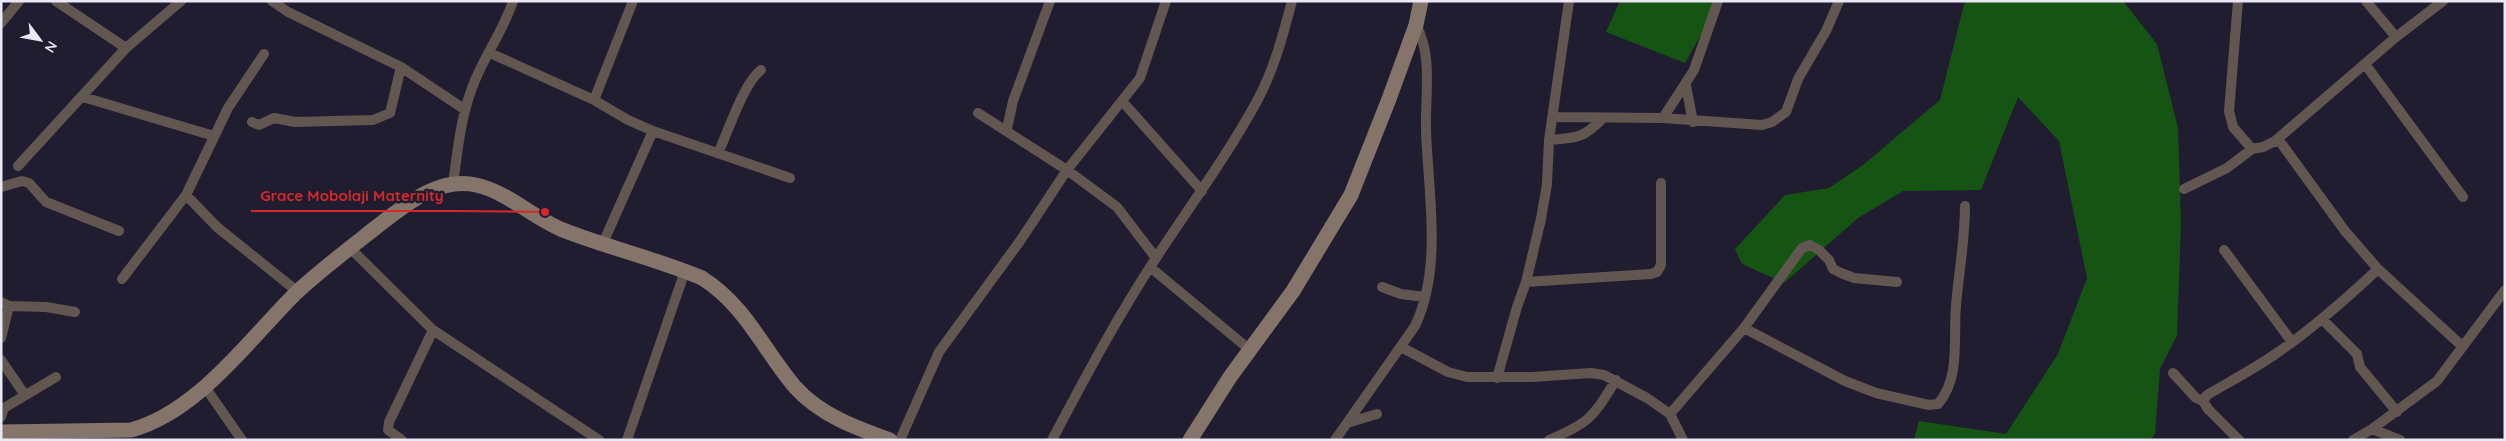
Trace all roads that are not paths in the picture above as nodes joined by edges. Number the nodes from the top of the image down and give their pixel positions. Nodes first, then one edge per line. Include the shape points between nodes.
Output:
1 (19, 1) edge
2 (56, 1) edge
3 (181, 1) edge
4 (272, 1) edge
5 (513, 1) edge
6 (633, 1) edge
7 (1050, 1) edge
8 (1166, 1) edge
9 (1292, 1) edge
10 (1421, 1) edge
11 (1569, 1) edge
12 (1718, 1) edge
13 (1839, 1) edge
14 (2238, 1) edge
15 (2366, 1) edge
16 (2443, 1) edge
17 (3, 16) edge
18 (1416, 25) junction
19 (2396, 37) junction
20 (126, 48) junction
21 (490, 53) junction
22 (264, 54) dead end
23 (2365, 64) junction
24 (401, 67) junction
25 (761, 70) dead end
26 (1686, 86) junction
27 (82, 97) junction
28 (594, 100) junction
29 (1122, 101) junction
30 (464, 109) junction
31 (978, 113) dead end
32 (1552, 117) junction
33 (1603, 118) junction
34 (1664, 118) junction
35 (252, 122) dead end
36 (1693, 122) junction
37 (1006, 129) junction
38 (653, 131) junction
39 (214, 136) junction
40 (1549, 140) junction
41 (2275, 141) junction
42 (2252, 149) junction
43 (718, 153) junction
44 (18, 166) dead end
45 (1067, 170) junction
46 (790, 178) dead end
47 (1661, 183) dead end
48 (453, 184) junction
49 (1, 187) edge
50 (2184, 189) dead end
51 (1202, 191) junction
52 (186, 195) junction
53 (2463, 197) dead end
54 (1965, 206) dead end
55 (119, 231) dead end
56 (603, 243) junction
57 (350, 248) junction
58 (2224, 250) dead end
59 (1153, 262) junction
60 (2378, 269) junction
61 (685, 271) junction
62 (122, 279) dead end
63 (1526, 282) junction
64 (1897, 282) dead end
65 (1382, 286) dead end
66 (2505, 290) edge
67 (298, 292) junction
68 (1425, 297) junction
69 (5, 304) edge
70 (75, 312) dead end
71 (2322, 319) junction
72 (1744, 328) junction
73 (433, 330) junction
74 (1, 338) edge
75 (2292, 342) junction
76 (2462, 346) junction
77 (1401, 347) junction
78 (1250, 350) junction
79 (1, 360) edge
80 (2173, 373) dead end
81 (56, 377) dead end
82 (1497, 378) junction
83 (1616, 380) junction
84 (206, 388) junction
85 (25, 395) junction
86 (2204, 400) junction
87 (2397, 412) junction
88 (1377, 414) dead end
89 (1670, 414) junction
90 (1, 417) edge
91 (1348, 423) junction
92 (2372, 429) junction
93 (1, 432) edge
94 (125, 435) edge
95 (886, 439) edge
96 (242, 440) edge
97 (402, 440) edge
98 (599, 440) edge
99 (627, 440) edge
100 (900, 440) edge
101 (1052, 440) edge
102 (1190, 440) edge
103 (1335, 440) edge
104 (1549, 440) edge
105 (1683, 440) edge
106 (2239, 440) edge
107 (2353, 440) edge
108 (2400, 440) edge

1 - 17 street
2 - 20 street
3 - 20 street
4 - 24 street via 288,12
5 - 21 street
6 - 28 street
7 - 37 street
8 - 29 street via 1144,70
9 - 51 street via 1277,55 1257,100
10 - 18 street
11 - 32 street
12 - 26 street
13 - 36 street via 1780,118 1762,125
14 - 42 street via 2229,111 2233,127
15 - 19 street
16 - 19 street
18 - 68 street via 1426,46 1426,129 1430,177 1429,278
18 - 78 street via 1350,195 1293,291
19 - 23 street
20 - 27 street
21 - 28 street
21 - 30 street via 476,76
22 - 39 street via 228,108
23 - 41 street
23 - 53 street
24 - 30 street
24 - 35 street via 390,113 382,118 295,122 274,118 259,125
25 - 43 street via 743,93
26 - 34 street
26 - 36 street
27 - 39 street
27 - 44 street
28 - 38 street
29 - 45 street
29 - 51 street
30 - 48 street
31 - 37 street
32 - 33 street
32 - 40 street
33 - 34 street
33 - 40 street via 1588,134
34 - 36 street
37 - 45 street
38 - 43 street
38 - 56 street
39 - 52 street
40 - 63 street via 1547,184
41 - 42 street
41 - 60 street via 2288,150 2345,231
42 - 50 street via 2227,168
43 - 46 street
45 - 59 street via 1117,207
45 - 100 street via 939,352
47 - 63 street via 1661,265 1657,272
48 - 56 street via 476,185 497,192 561,230
48 - 57 street via 429,190 411,201
49 - 55 street via 22,181 28,183 46,202
51 - 59 street
52 - 62 street
52 - 67 street via 217,227
54 - 72 street via 1955,350 1946,395 1938,404 1929,405 1876,393 1845,381
56 - 61 street
57 - 67 street
57 - 73 street
58 - 75 street
59 - 78 street
59 - 101 street via 1114,323
60 - 71 street
60 - 76 street
61 - 95 street via 720,289 735,304 796,388 833,417
61 - 99 street
63 - 82 street
64 - 72 street via 1854,278 1833,269 1819,250 1810,246 1802,248
65 - 68 street via 1410,296
66 - 76 street
67 - 84 street
68 - 77 street via 1415,326
69 - 70 street
69 - 74 street
71 - 75 street
71 - 87 street via 2357,354 2360,367
72 - 89 street
73 - 97 street via 390,422 388,430
73 - 98 street
75 - 86 street via 2207,395
76 - 87 street via 2437,381
77 - 82 street via 1448,372 1467,377
77 - 91 street
78 - 102 street
79 - 85 street
80 - 86 street via 2196,398
81 - 85 street
82 - 83 street via 1591,373
83 - 89 street
83 - 104 street via 1588,420
84 - 94 street via 144,427
84 - 96 street
85 - 90 street via 4,408
86 - 106 street via 2208,409
87 - 92 street
88 - 91 street
89 - 105 street
91 - 103 street
92 - 107 street
92 - 108 street
93 - 94 street

